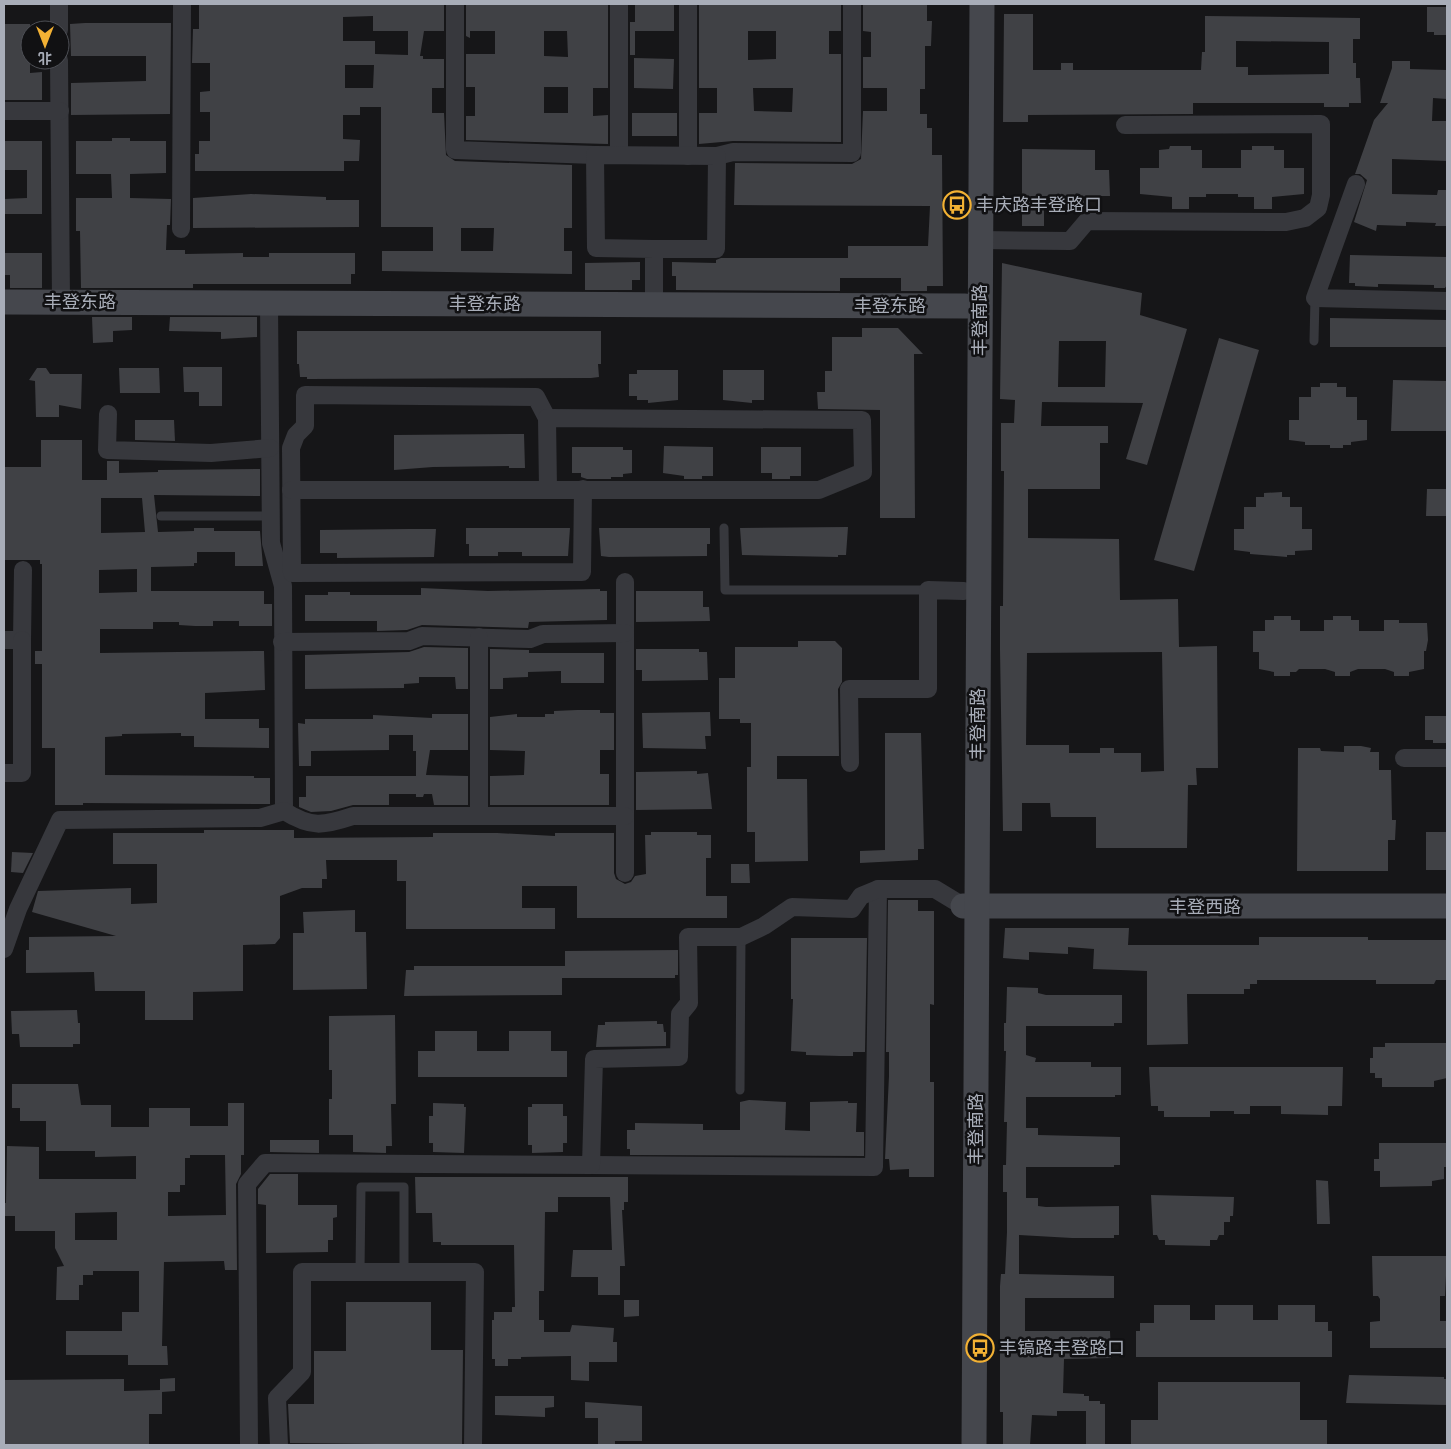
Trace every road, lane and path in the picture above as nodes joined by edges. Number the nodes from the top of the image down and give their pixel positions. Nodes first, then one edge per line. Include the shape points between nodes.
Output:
1 (58, 4) edge
2 (182, 4) edge
3 (455, 4) edge
4 (619, 4) edge
5 (688, 4) edge
6 (852, 4) edge
7 (965, 4) edge
8 (982, 4) edge
9 (59, 20) edge
10 (59, 70) edge
11 (4, 111) edge
12 (60, 111) junction
13 (1124, 125) dead end
14 (595, 155) junction
15 (619, 155) junction
16 (688, 156) junction
17 (717, 156) junction
18 (1356, 184) dead end
19 (181, 228) dead end
20 (981, 240) junction
21 (654, 249) junction
22 (1316, 298) junction
23 (1447, 301) edge
24 (4, 302) edge
25 (61, 302) junction
26 (269, 304) junction
27 (654, 304) junction
28 (965, 306) junction
29 (1314, 342) dead end
30 (108, 414) dead end
31 (547, 418) junction
32 (281, 448) junction
33 (548, 489) junction
34 (583, 489) junction
35 (291, 490) junction
36 (161, 516) dead end
37 (270, 516) junction
38 (724, 528) dead end
39 (23, 570) dead end
40 (625, 582) dead end
41 (928, 590) junction
42 (964, 591) junction
43 (625, 633) junction
44 (479, 637) junction
45 (4, 640) edge
46 (22, 640) junction
47 (282, 642) junction
48 (1404, 758) dead end
49 (1447, 758) edge
50 (850, 763) dead end
51 (4, 773) edge
52 (284, 811) junction
53 (479, 816) junction
54 (626, 816) junction
55 (626, 873) dead end
56 (878, 889) junction
57 (970, 906) junction
58 (1447, 906) edge
59 (741, 937) junction
60 (4, 949) edge
61 (740, 1090) dead end
62 (591, 1165) junction
63 (360, 1272) junction
64 (404, 1272) junction
65 (249, 1445) edge
66 (279, 1445) edge
67 (473, 1445) edge
68 (964, 1445) edge
69 (974, 1445) edge

1 - 9 street
2 - 19 street
3 - 14 street via 456,150
4 - 15 street
5 - 16 street
6 - 17 street via 852,153 733,152
7 - 28 street, 丰登南路
8 - 20 street, 丰登南路
10 - 12 street
11 - 12 street
12 - 25 street
13 - 20 street via 1321,124 1322,195 1318,208 1305,218 1286,222 1087,220 1070,241
14 - 15 street
14 - 21 street via 596,248
15 - 16 street
16 - 17 street
17 - 21 street via 716,249
18 - 22 street
20 - 57 street, 丰登南路
21 - 27 street
22 - 23 street
22 - 29 lane
24 - 25 street, 丰登东路
25 - 26 street, 丰登东路
26 - 27 street, 丰登东路
26 - 32 street
27 - 28 street, 丰登东路
28 - 42 street, 丰登南路
30 - 32 street via 107,450 211,453
31 - 32 street via 536,398 305,395 305,426
31 - 33 street
31 - 34 street via 862,420 863,472 819,490
32 - 35 street
32 - 37 street
33 - 34 street
33 - 35 street
34 - 35 street via 582,572 302,573 292,573
36 - 37 lane
37 - 47 street via 271,543 283,586
38 - 41 lane via 725,590
39 - 46 street
40 - 43 street
41 - 42 street
41 - 50 street via 928,689 850,689
42 - 57 street, 丰登南路
43 - 44 street via 542,634 530,639
43 - 54 street
44 - 47 street
44 - 53 street
45 - 46 street
46 - 51 street via 22,773
47 - 52 street
48 - 49 street
52 - 53 street via 303,823 332,823 353,816
52 - 60 street via 260,818 60,820 18,909
53 - 54 street
54 - 55 street
56 - 57 street via 934,889
56 - 59 street via 861,896 852,909 792,907
56 - 62 street via 874,1167
57 - 58 street, 丰登西路
57 - 68 street, 丰登南路
57 - 69 street, 丰登南路
59 - 61 lane
59 - 62 street via 688,937 689,1002 680,1014 679,1057 594,1059
62 - 65 street via 265,1163 248,1184
63 - 64 street
63 - 64 lane via 361,1187 404,1188
63 - 66 street via 302,1272 302,1372 278,1398
64 - 67 street via 475,1272

